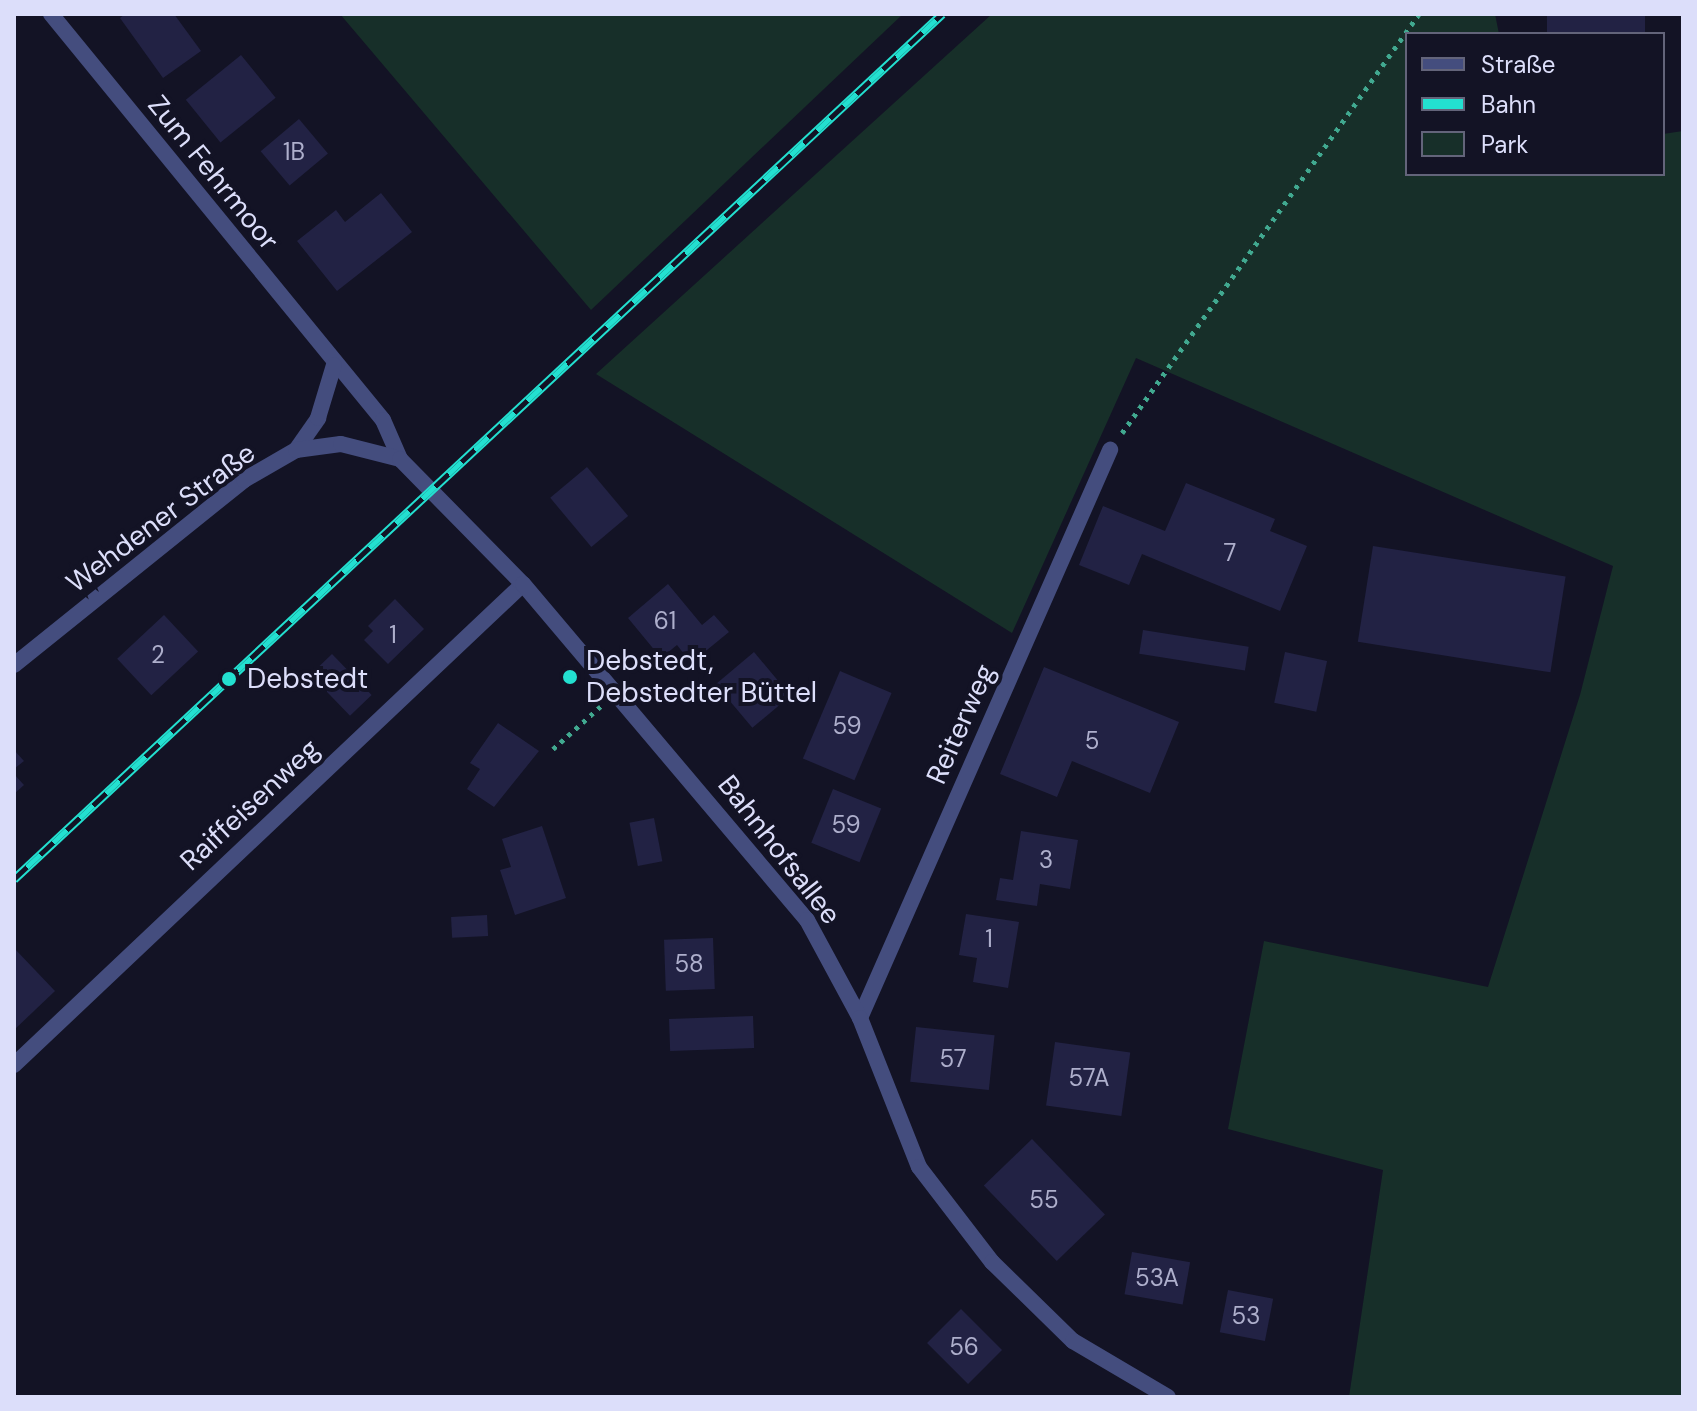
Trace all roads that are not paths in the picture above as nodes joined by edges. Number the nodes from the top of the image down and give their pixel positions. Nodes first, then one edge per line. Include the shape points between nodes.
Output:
1 (51, 14) edge
2 (334, 365) junction
3 (296, 450) junction
4 (1110, 450) road end
5 (400, 459) junction
6 (523, 584) junction
7 (14, 665) edge
8 (860, 1018) junction
9 (14, 1065) edge
10 (1168, 1397) edge

1 - 2 street, Zum Fehrmoor
2 - 3 street via 318,418
2 - 5 street, Zum Fehrmoor via 383,420
3 - 5 street, Wehdener Straße via 341,444
3 - 7 street, Wehdener Straße via 244,480
4 - 8 street, Reiterweg
5 - 6 street, Bahnhofsallee
6 - 8 street, Bahnhofsallee via 807,920
6 - 9 street, Raiffeisenweg
8 - 10 street, Bahnhofsallee via 919,1167 992,1262 1073,1341

